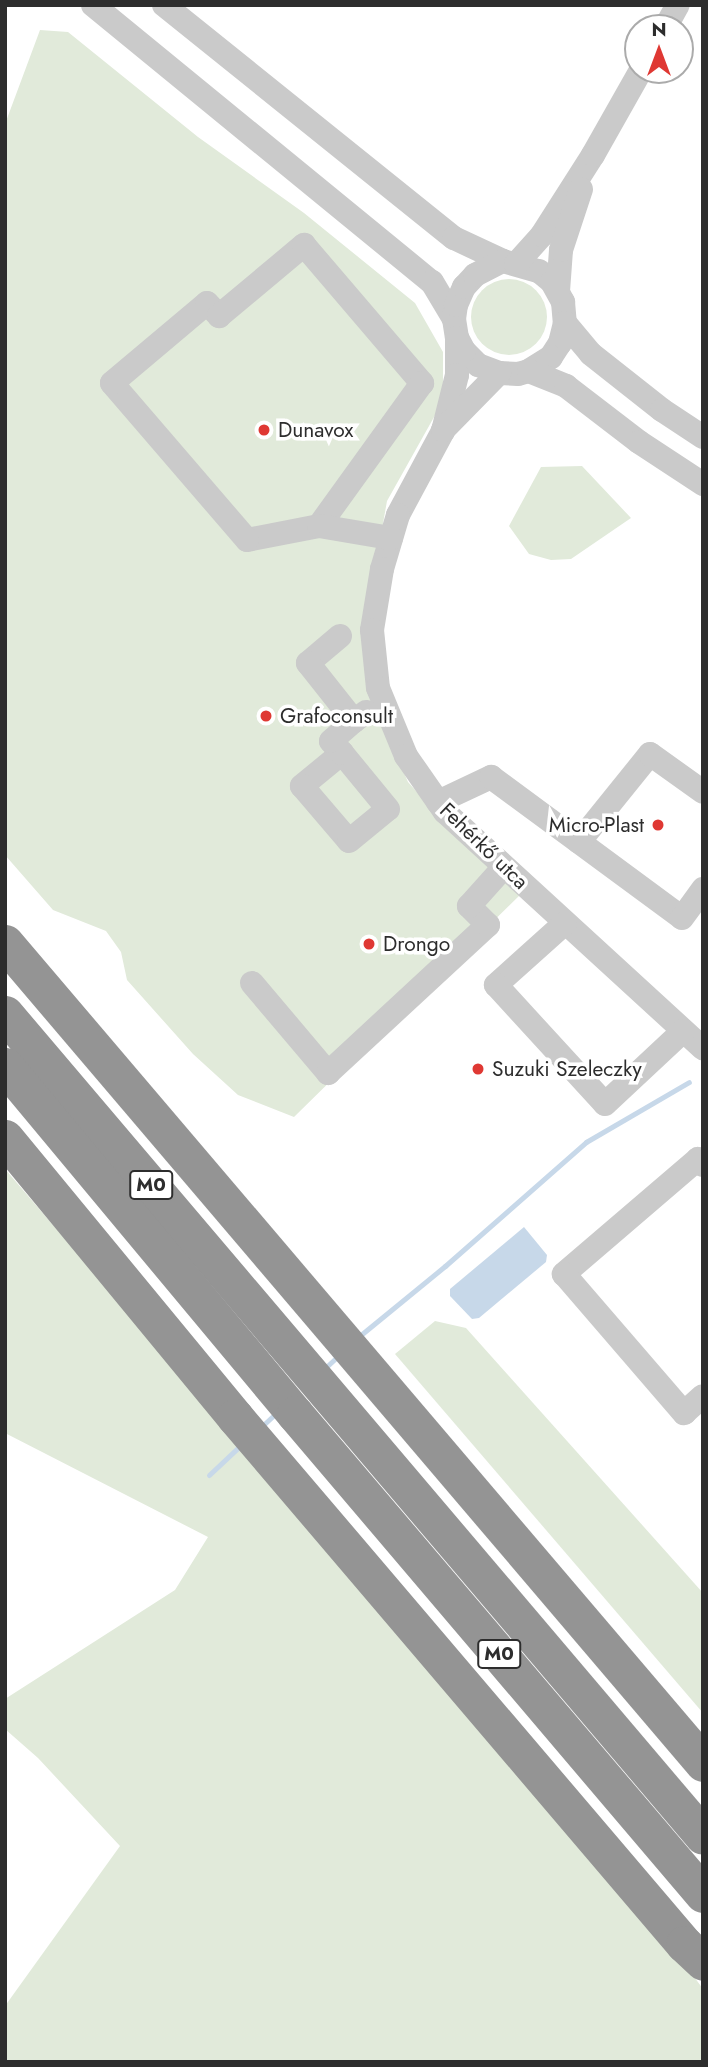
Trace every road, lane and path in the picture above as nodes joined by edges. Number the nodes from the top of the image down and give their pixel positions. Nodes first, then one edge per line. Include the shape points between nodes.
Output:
1 (93, 5) edge
2 (164, 5) edge
3 (633, 84) edge
4 (593, 155) junction
5 (510, 262) junction
6 (558, 291) junction
7 (565, 323) junction
8 (456, 328) junction
9 (529, 371) junction
10 (499, 373) junction
11 (443, 431) junction
12 (703, 437) edge
13 (703, 484) edge
14 (319, 526) junction
15 (391, 538) junction
16 (340, 636) dead end
17 (383, 698) junction
18 (354, 721) junction
19 (342, 753) dead end
20 (703, 792) edge
21 (438, 802) junction
22 (579, 842) junction
23 (504, 866) junction
24 (703, 889) edge
25 (565, 923) junction
26 (5, 943) edge
27 (252, 983) dead end
28 (5, 1014) edge
29 (683, 1031) junction
30 (703, 1048) edge
31 (5, 1066) edge
32 (5, 1138) edge
33 (5, 1152) edge
34 (703, 1165) edge
35 (36, 1178) junction
36 (703, 1396) edge
37 (703, 1763) edge
38 (703, 1836) edge
39 (703, 1894) edge
40 (696, 1960) edge

1 - 8 street via 432,282
2 - 5 street via 454,238
3 - 4 street
4 - 5 street via 541,235
4 - 6 street via 561,250
5 - 6 street via 539,271
5 - 8 street via 475,275 464,287 456,305
6 - 7 street
7 - 9 street via 560,344 551,356
7 - 12 street via 591,354
8 - 10 street via 464,351 478,365
8 - 11 street via 457,375
9 - 10 street
9 - 13 street via 566,386
10 - 11 street
11 - 15 street, Fehérkő utca
14 - 14 street via 422,383 304,244 219,316 207,303 112,383 247,540
14 - 15 street
15 - 17 street, Fehérkő utca via 372,629
16 - 18 street via 308,663
17 - 18 street
17 - 21 street, Fehérkő utca via 405,756
18 - 19 street via 331,741
20 - 22 street via 650,754
21 - 22 street via 491,777
21 - 23 street, Fehérkő utca
22 - 24 street via 682,918
23 - 25 street, Fehérkő utca
23 - 27 street via 469,906 488,925 328,1073
25 - 29 street, Fehérkő utca
25 - 29 street via 496,985 605,1104
26 - 37 highway
28 - 38 highway, M0
29 - 30 street, Fehérkő utca
31 - 39 highway, M0
32 - 35 highway
33 - 35 highway
34 - 36 street via 698,1159 564,1274 684,1413
35 - 40 highway

